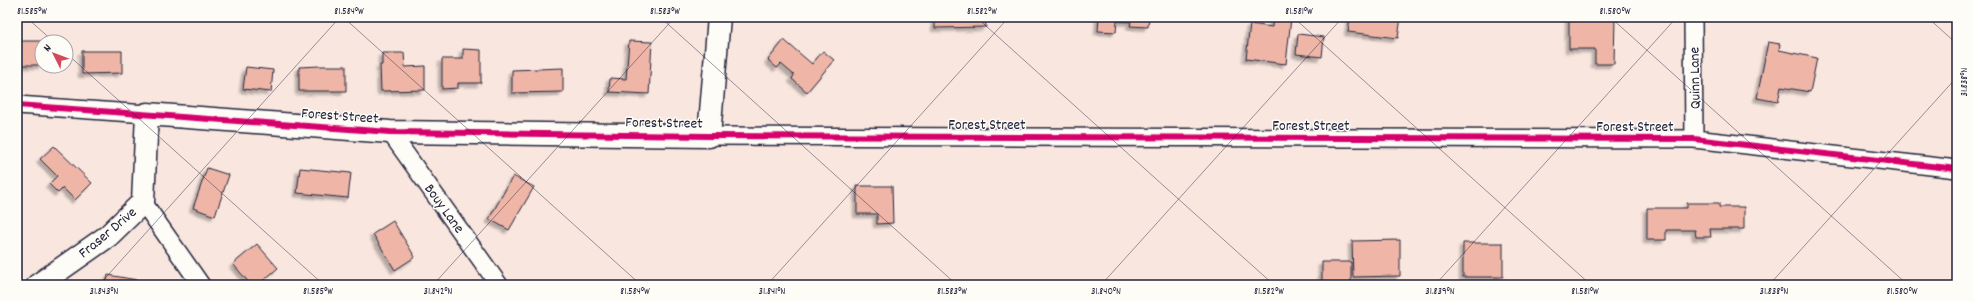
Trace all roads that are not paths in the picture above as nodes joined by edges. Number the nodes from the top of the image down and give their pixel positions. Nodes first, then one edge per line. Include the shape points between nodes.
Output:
1 (719, 17) edge
2 (1693, 17) edge
3 (17, 105) edge
4 (147, 114) junction
5 (390, 132) junction
6 (709, 136) junction
7 (1694, 139) junction
8 (1957, 169) edge
9 (143, 202) junction
10 (38, 285) edge
11 (201, 285) edge
12 (499, 285) edge

1 - 6 street
2 - 7 street, Quinn Lane
3 - 4 street, Forest Street
4 - 5 street, Forest Street
4 - 9 street, Fraser Drive
5 - 6 street, Forest Street
5 - 12 street, Bouy Lane
6 - 7 street, Forest Street
7 - 8 street, Forest Street
9 - 10 street, Fraser Drive via 108,236
9 - 11 street

